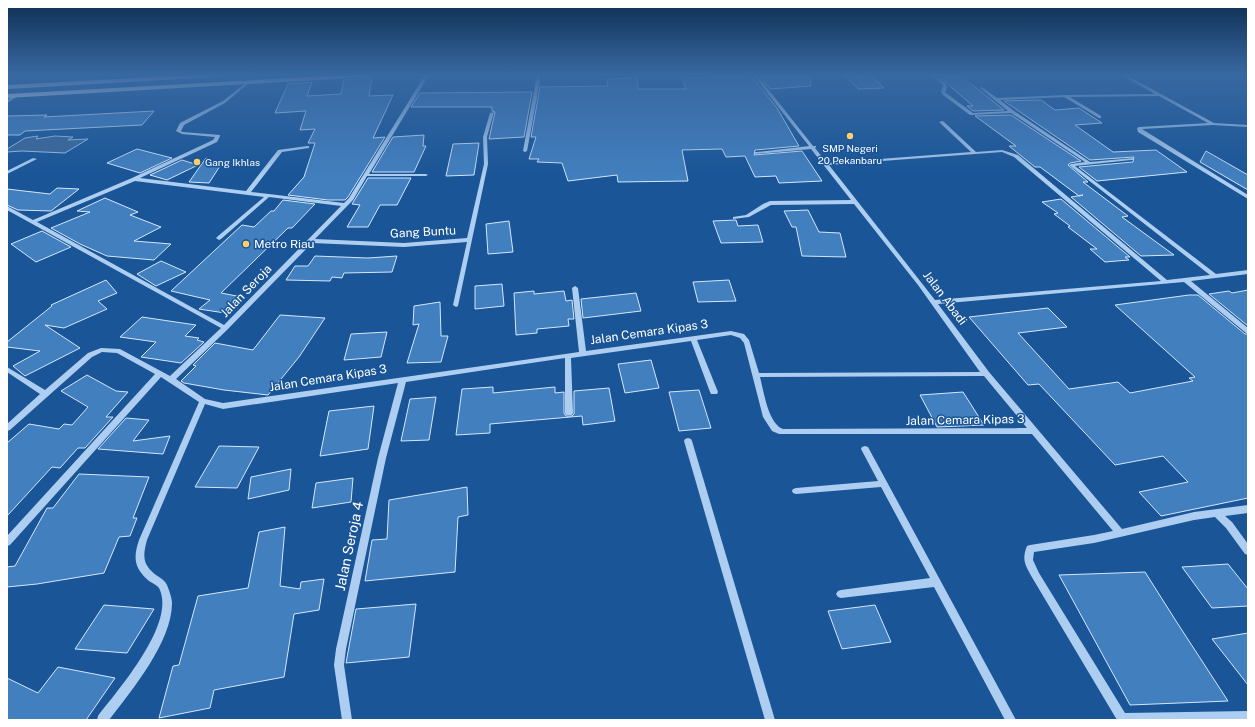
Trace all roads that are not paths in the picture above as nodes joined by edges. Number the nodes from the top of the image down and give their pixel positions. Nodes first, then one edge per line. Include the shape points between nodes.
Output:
1 (211, 109) edge
2 (406, 109) edge
3 (533, 109) edge
4 (782, 109) edge
5 (964, 109) edge
6 (1008, 109) edge
7 (1086, 109) edge
8 (1186, 109) edge
9 (1012, 112) junction
10 (492, 113) dead end
11 (1099, 117) dead end
12 (941, 122) dead end
13 (1213, 124) junction
14 (1248, 126) edge
15 (307, 147) dead end
16 (814, 148) junction
17 (525, 151) dead end
18 (757, 153) dead end
19 (975, 153) junction
20 (35, 158) dead end
21 (1132, 159) dead end
22 (1088, 162) junction
23 (827, 164) junction
24 (7, 173) edge
25 (366, 175) junction
26 (426, 175) dead end
27 (134, 179) junction
28 (247, 193) junction
29 (268, 195) junction
30 (1248, 197) edge
31 (856, 202) junction
32 (345, 205) junction
33 (7, 208) edge
34 (735, 218) dead end
35 (32, 222) junction
36 (219, 238) dead end
37 (470, 240) junction
38 (311, 242) junction
39 (1248, 272) edge
40 (1215, 276) junction
41 (1186, 280) junction
42 (1166, 282) junction
43 (574, 288) dead end
44 (934, 302) junction
45 (456, 305) dead end
46 (225, 328) junction
47 (1248, 331) edge
48 (694, 338) junction
49 (583, 354) junction
50 (568, 356) junction
51 (7, 369) edge
52 (160, 373) junction
53 (986, 374) junction
54 (756, 375) junction
55 (171, 379) junction
56 (403, 379) junction
57 (714, 392) dead end
58 (45, 394) junction
59 (203, 401) junction
60 (569, 413) dead end
61 (7, 428) edge
62 (1033, 431) junction
63 (688, 441) dead end
64 (865, 449) dead end
65 (883, 484) junction
66 (796, 491) dead end
67 (1248, 509) edge
68 (1217, 513) junction
69 (1119, 532) junction
70 (7, 542) edge
71 (1248, 551) edge
72 (936, 582) junction
73 (841, 594) dead end
74 (1248, 716) edge
75 (1123, 719) edge
76 (102, 720) edge
77 (347, 720) edge
78 (770, 720) edge
79 (1011, 720) edge

1 - 27 street via 182,124 178,131 218,136 215,141
2 - 25 street, Jalan Seroja
3 - 17 street
4 - 16 street, Jalan Abadi
5 - 9 street via 970,113
6 - 9 street
7 - 11 street
8 - 13 street
9 - 22 street
10 - 37 street via 485,137 486,164
12 - 19 street
13 - 14 street
13 - 30 street via 1139,128
15 - 28 street via 280,151
16 - 18 street
16 - 23 street, Jalan Abadi
19 - 23 street
19 - 42 street via 1002,151 1012,154
20 - 24 street
21 - 22 street
22 - 40 street via 1071,165
23 - 31 street, Jalan Abadi
25 - 26 street
25 - 32 street, Jalan Seroja
27 - 28 street
27 - 35 street
28 - 29 street
29 - 32 street
29 - 36 street
31 - 34 street via 770,203 749,217
31 - 44 street, Jalan Abadi
32 - 38 street, Jalan Seroja
33 - 35 street
35 - 46 street
37 - 38 street, Gang Buntu via 404,245
37 - 45 street, Gang Buntu
38 - 46 street, Jalan Seroja
39 - 40 street
40 - 41 street
41 - 42 street
41 - 47 street
42 - 44 street
43 - 49 street
44 - 53 street, Jalan Abadi
46 - 55 street, Jalan Seroja
48 - 49 street, Jalan Cemara Kipas 3
48 - 54 street, Jalan Cemara Kipas 3 via 731,333 742,336 749,347
48 - 57 street
49 - 50 street, Jalan Cemara Kipas 3
50 - 56 street, Jalan Cemara Kipas 3
50 - 60 street
51 - 58 street
52 - 55 street, Jalan Cemara Kipas 3
52 - 58 street, Jalan Cemara Kipas 3 via 118,351 101,350 90,355
52 - 70 street
53 - 54 street
53 - 62 street, Jalan Abadi
54 - 62 street, Jalan Cemara Kipas 3 via 767,417 775,429 782,432
55 - 59 street, Jalan Cemara Kipas 3
56 - 59 street, Jalan Cemara Kipas 3 via 236,405 223,406
56 - 77 street, Jalan Seroja 4 via 382,458 341,649 339,665
58 - 61 street, Jalan Cemara Kipas 3
59 - 76 street via 142,540 139,553 139,563 163,586 167,598 161,633 149,657
62 - 69 street, Jalan Abadi
63 - 78 street
64 - 65 street
65 - 66 street
65 - 72 street
67 - 68 street
68 - 69 street
68 - 71 street
69 - 75 street via 1094,539 1030,549 1028,560
72 - 73 street
72 - 79 street
74 - 75 street

